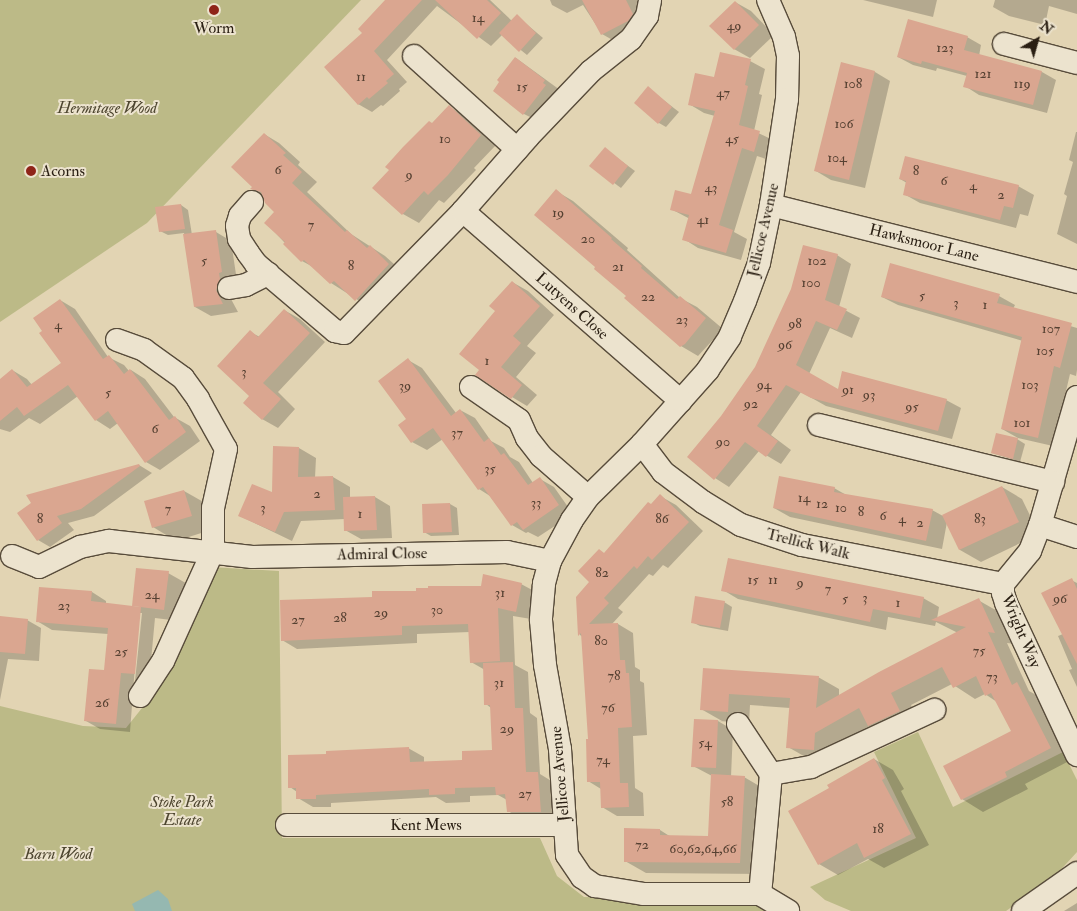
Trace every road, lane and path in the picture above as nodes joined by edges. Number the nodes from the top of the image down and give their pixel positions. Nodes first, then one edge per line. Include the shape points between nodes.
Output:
1 (650, 0) edge
2 (768, 0) edge
3 (1004, 44) dead end
4 (414, 56) dead end
5 (1077, 63) edge
6 (517, 149) junction
7 (252, 202) dead end
8 (771, 204) junction
9 (464, 211) junction
10 (268, 274) junction
11 (1077, 282) edge
12 (230, 288) dead end
13 (117, 340) dead end
14 (471, 387) dead end
15 (1077, 397) edge
16 (681, 401) junction
17 (819, 425) dead end
18 (642, 444) junction
19 (1053, 482) junction
20 (588, 497) junction
21 (1040, 525) junction
22 (1077, 537) edge
23 (213, 551) junction
24 (4, 558) edge
25 (550, 560) junction
26 (1003, 584) junction
27 (140, 696) dead end
28 (934, 710) dead end
29 (738, 724) dead end
30 (1077, 755) edge
31 (771, 774) junction
32 (287, 825) dead end
33 (564, 825) junction
34 (1077, 873) edge
35 (760, 894) junction
36 (788, 911) edge
37 (1023, 911) edge

1 - 6 street via 647,16 631,39 591,71
2 - 8 street, Jellicoe Avenue via 784,37 789,75
3 - 5 street
4 - 6 street
6 - 9 street
7 - 10 street via 240,216 238,232 248,253
8 - 11 street, Hawksmoor Lane
8 - 16 street, Jellicoe Avenue via 759,263 730,337 708,370
9 - 10 street via 344,333 335,332
9 - 16 street, Lutyens Close
10 - 12 street via 246,285
13 - 23 street via 144,350 182,378 198,399 226,449 213,508
14 - 20 street via 519,420 527,438 541,456
15 - 19 street, Wright Way
16 - 18 street, Jellicoe Avenue
17 - 19 street
18 - 20 street, Jellicoe Avenue
18 - 26 street, Trellick Walk via 663,472 741,525 802,545
19 - 21 street, Wright Way
20 - 25 street, Jellicoe Avenue
21 - 22 street
21 - 26 street, Wright Way via 1030,551
23 - 24 street, Admiral Close via 109,540 80,547 39,567
23 - 25 street, Admiral Close via 252,557 517,552
23 - 27 street via 163,661
25 - 33 street, Jellicoe Avenue via 544,584 541,632 560,749
26 - 30 street, Wright Way via 1006,602
28 - 31 street via 811,767
29 - 31 street
31 - 35 street
32 - 33 street, Kent Mews
33 - 35 street, Jellicoe Avenue via 567,855 582,877 595,886 644,894
34 - 37 street
35 - 36 street

